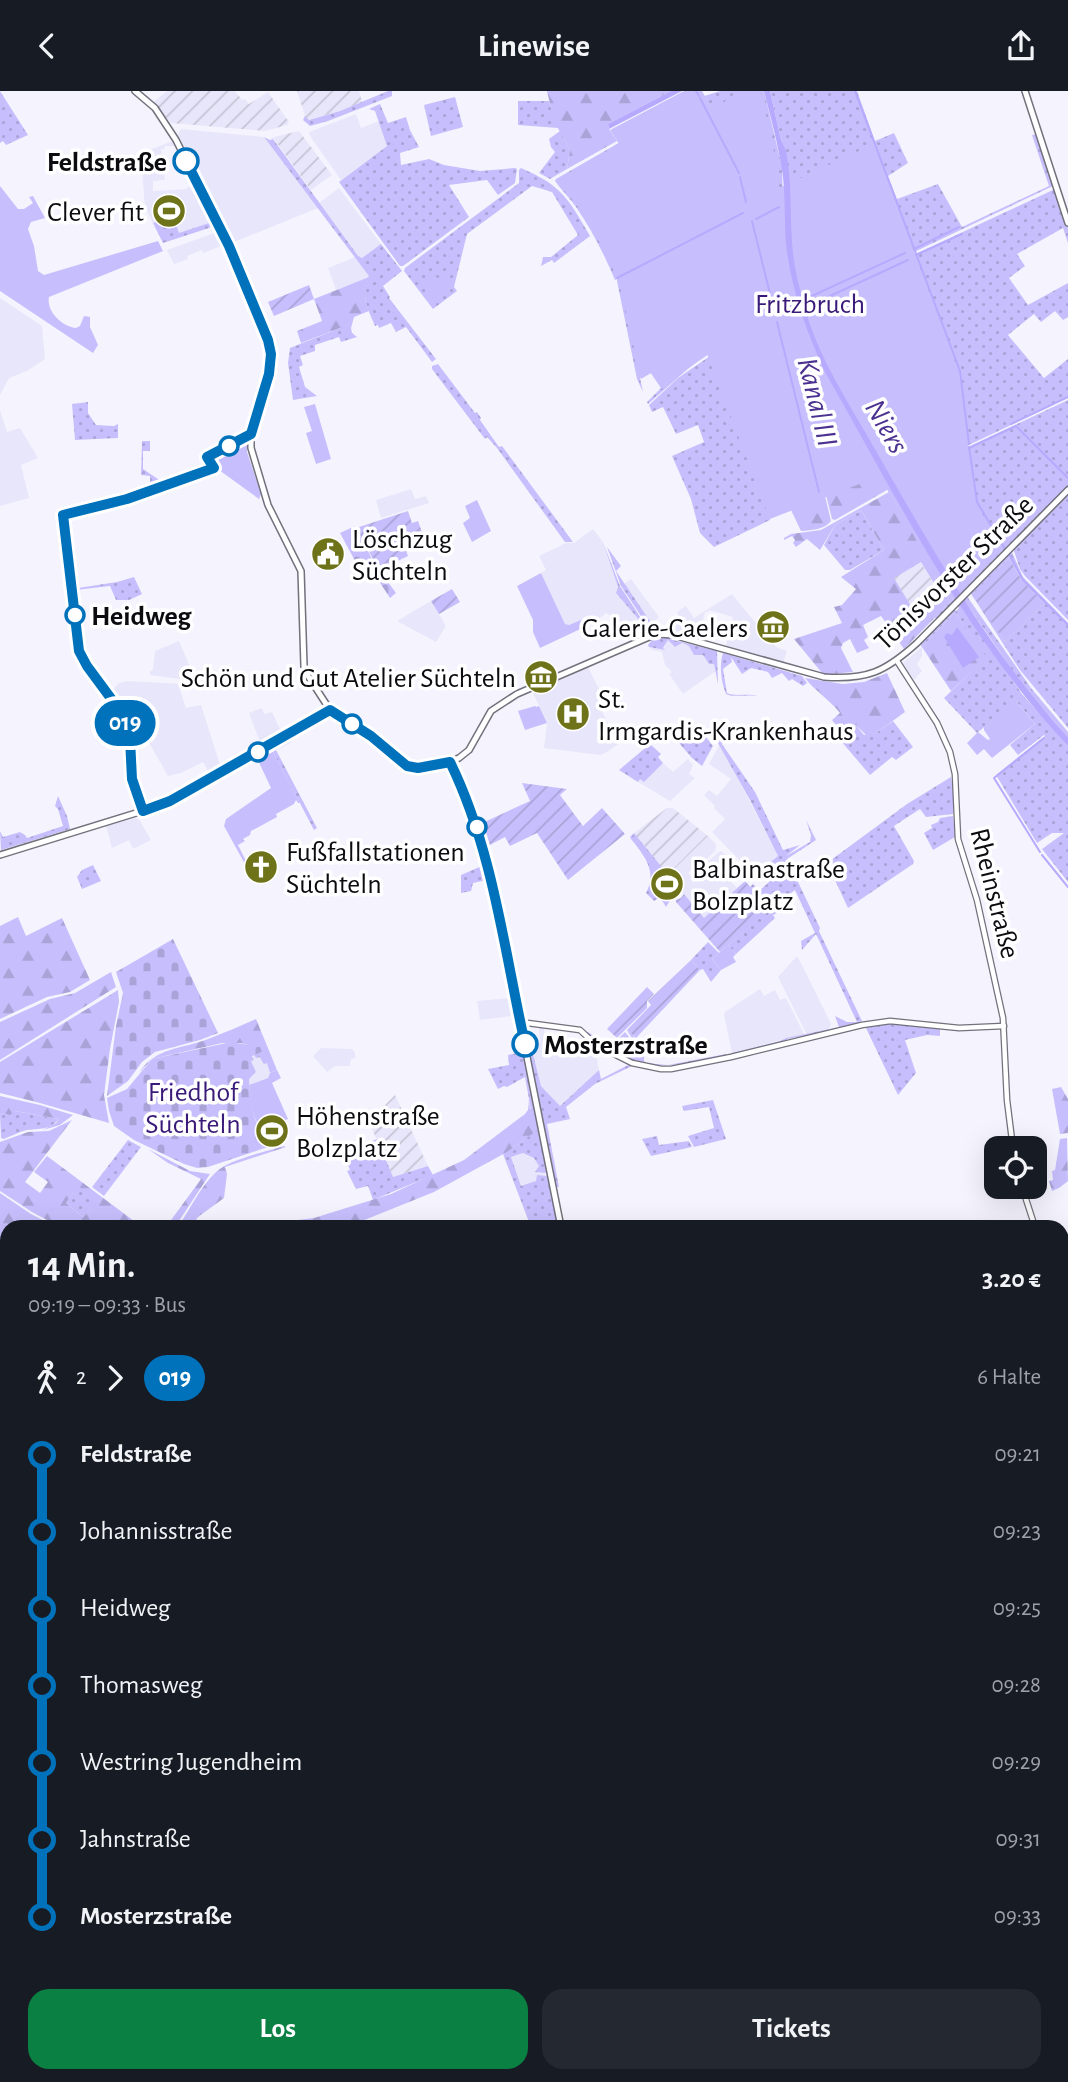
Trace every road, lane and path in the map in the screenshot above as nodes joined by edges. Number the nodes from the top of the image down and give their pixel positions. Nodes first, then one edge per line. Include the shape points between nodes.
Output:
1 (135, 91) edge
2 (1025, 91) edge
3 (1068, 223) edge
4 (1068, 490) edge
5 (897, 661) junction
6 (330, 710) junction
7 (450, 762) junction
8 (0, 855) edge
9 (520, 1022) junction
10 (1004, 1027) junction
11 (1012, 1136) edge
12 (1026, 1199) edge
13 (560, 1220) edge
14 (1033, 1220) edge

1 - 6 main road via 155,108 176,140 266,333 270,367 250,440 252,454 272,515 301,574 304,666
2 - 3 main road
4 - 5 main road, Tönisvorster Straße
5 - 7 main road, Tönisvorster Straße via 864,676 824,677 656,634 500,703 486,716 469,750
5 - 10 street, Rheinstraße via 950,752 958,839 977,900
6 - 7 main road via 407,766
6 - 8 main road via 170,801
7 - 9 main road via 489,867
9 - 10 street via 580,1030 615,1055 661,1069 872,1023
9 - 13 main road
10 - 11 street, Rheinstraße
12 - 14 street

